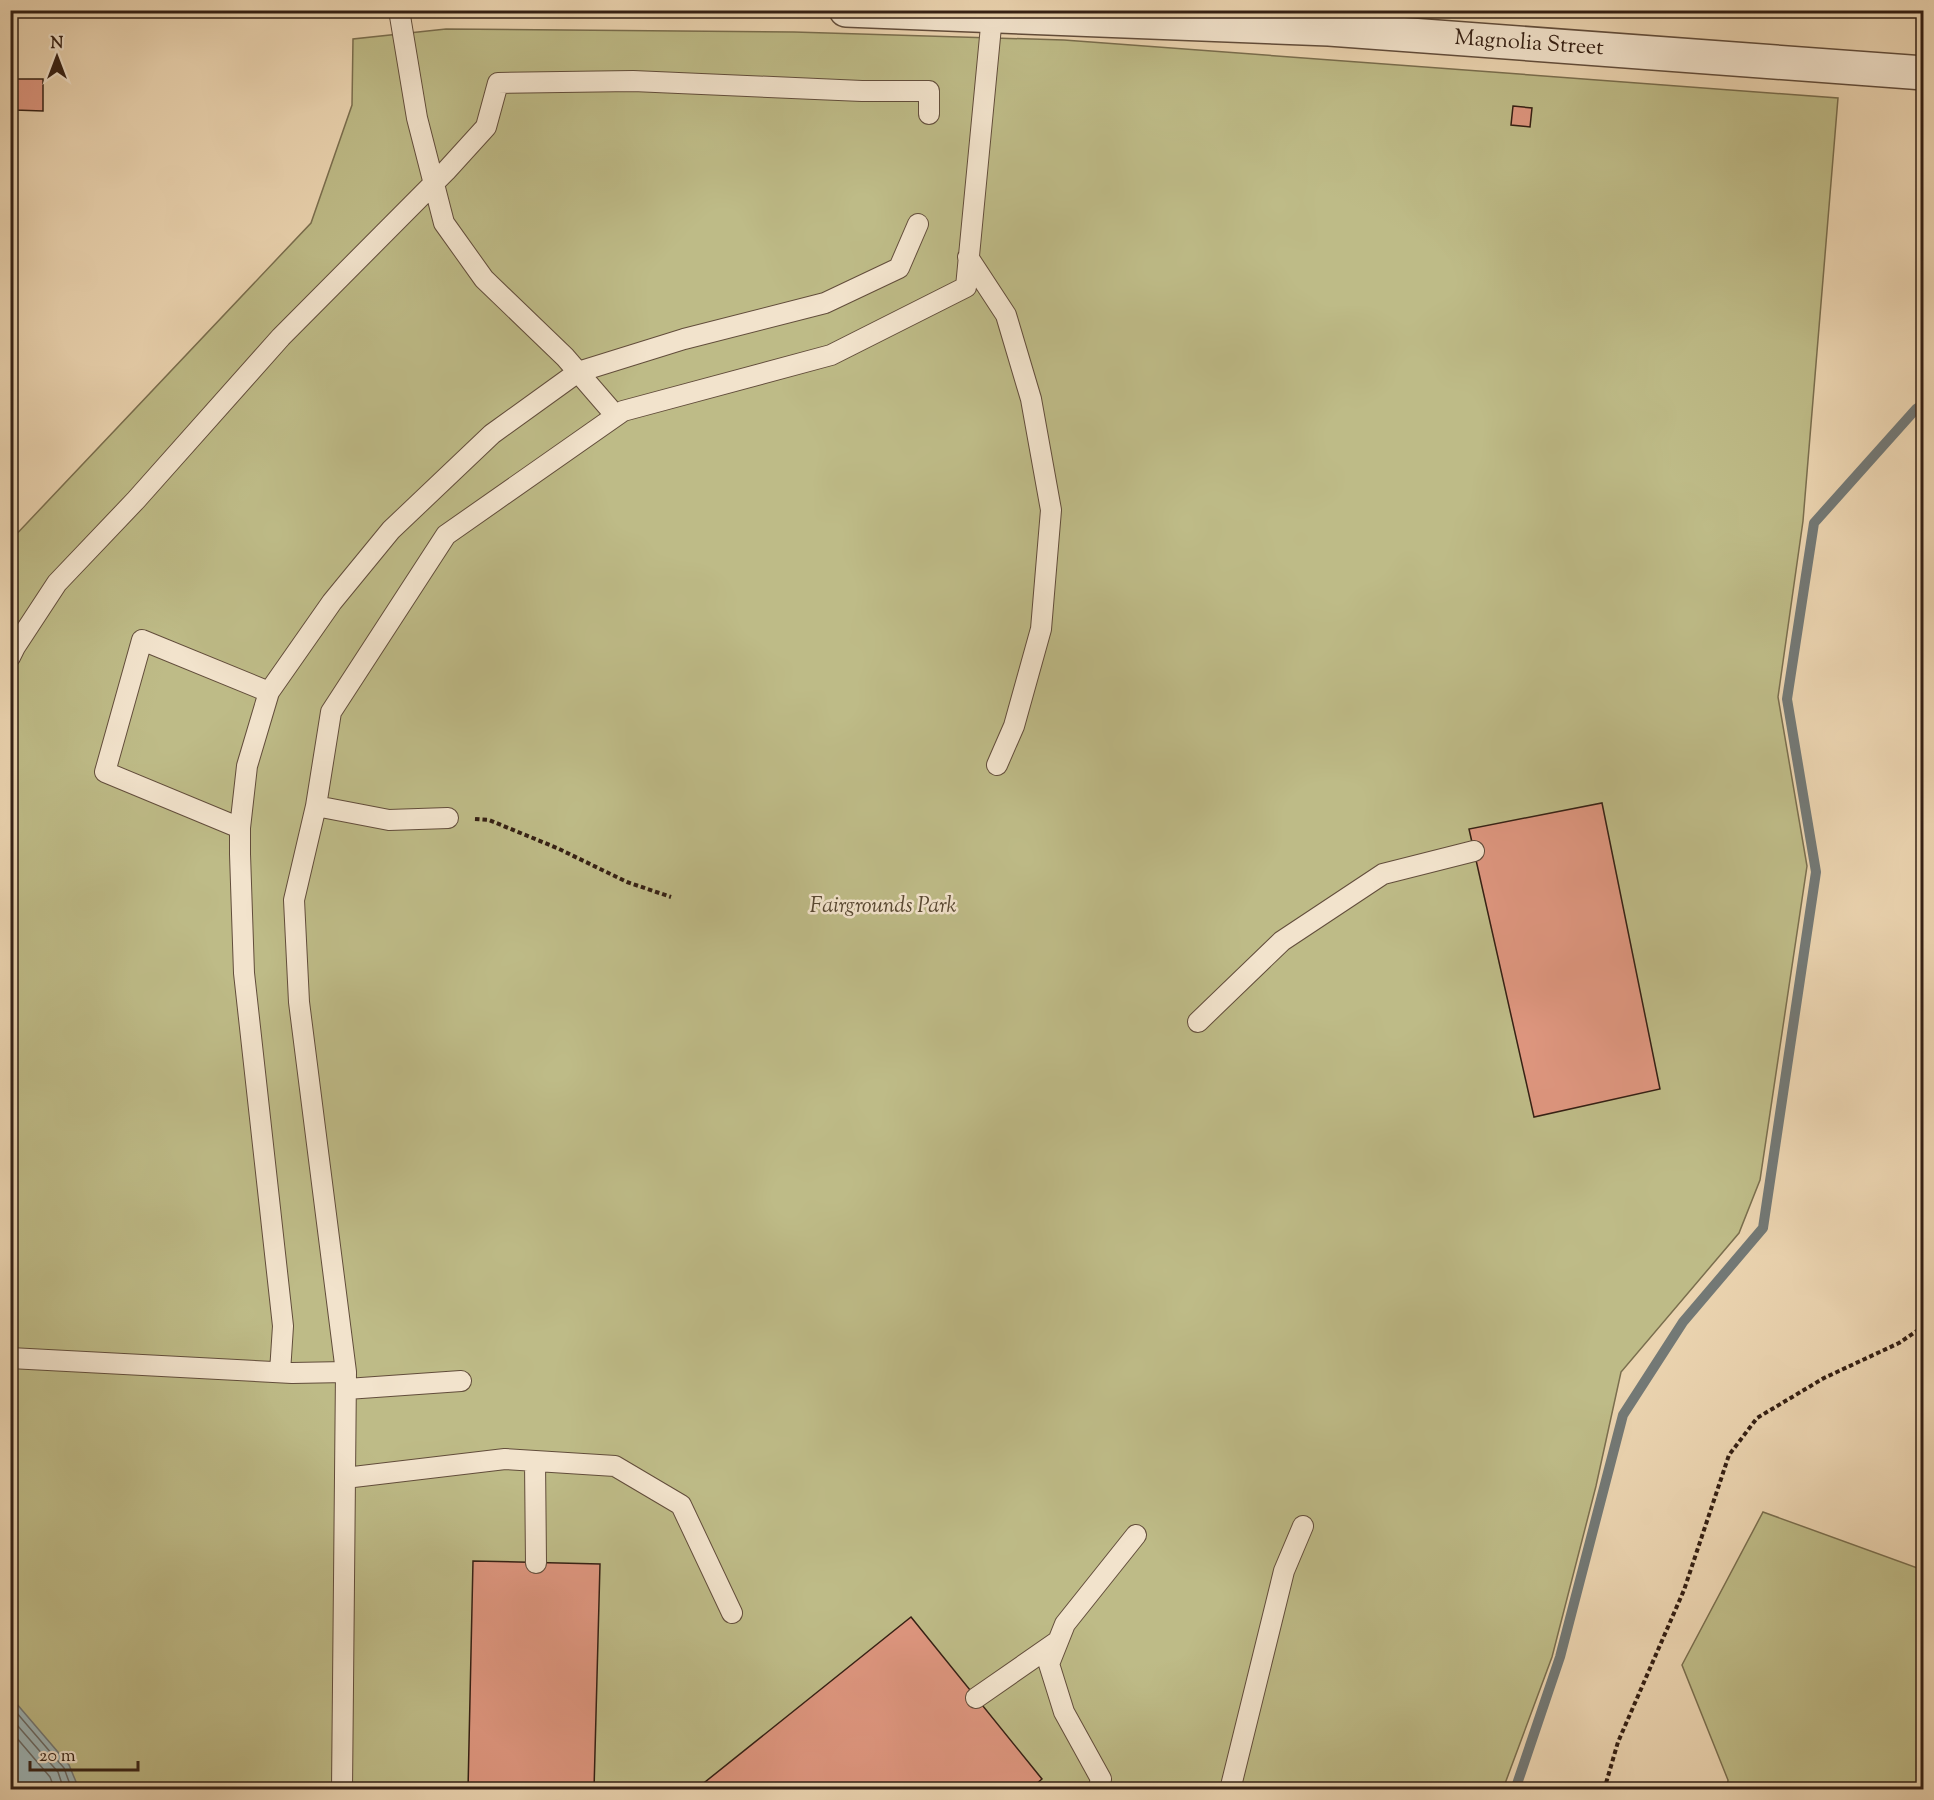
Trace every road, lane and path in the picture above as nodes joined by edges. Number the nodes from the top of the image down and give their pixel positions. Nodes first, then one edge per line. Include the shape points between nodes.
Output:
1 (399, 10) edge
2 (846, 10) edge
3 (992, 16) junction
4 (1329, 20) edge
5 (1923, 73) edge
6 (929, 114) dead end
7 (432, 184) junction
8 (918, 224) dead end
9 (968, 257) junction
10 (578, 372) junction
11 (616, 416) junction
12 (10, 657) edge
13 (269, 692) junction
14 (997, 765) dead end
15 (316, 806) junction
16 (448, 818) joint
17 (240, 828) junction
18 (1474, 851) dead end
19 (671, 897) dead end
20 (1198, 1022) dead end
21 (1923, 1326) edge
22 (10, 1358) edge
23 (280, 1372) junction
24 (347, 1380) junction
25 (461, 1381) dead end
26 (535, 1461) junction
27 (345, 1478) junction
28 (1303, 1526) dead end
29 (1136, 1535) dead end
30 (536, 1563) dead end
31 (732, 1614) dead end
32 (1058, 1641) junction
33 (976, 1698) dead end
34 (342, 1790) edge
35 (1098, 1790) edge
36 (1230, 1790) edge
37 (1604, 1790) edge

1 - 7 lane
2 - 3 street, Magnolia Street
3 - 4 street, Magnolia Street
3 - 9 lane
4 - 5 street, Magnolia Street
6 - 7 lane via 929,91 633,81 498,83 486,127
7 - 10 lane via 444,223 484,279
7 - 12 lane via 282,337 57,583
8 - 10 lane via 898,268 825,303 684,339
9 - 11 lane via 966,287 831,355
9 - 14 lane via 1006,315 1031,399 1050,510 1041,629 1014,726
10 - 11 lane
10 - 13 lane via 492,434 391,530 332,602
11 - 15 lane via 446,536 331,712
13 - 17 lane via 247,766
13 - 17 lane via 142,640 105,772
15 - 16 lane via 389,820
15 - 24 lane via 294,900 299,1002
16 - 19 path via 489,820 627,882
17 - 23 lane via 244,973 280,1290
18 - 20 lane via 1383,874 1282,941
21 - 37 path via 1899,1343 1824,1378 1757,1418 1729,1455 1684,1590 1618,1742
22 - 23 lane
23 - 24 lane
24 - 25 lane
24 - 27 lane
26 - 27 lane via 505,1459
26 - 30 lane
26 - 31 lane via 615,1466 681,1505
27 - 34 lane
28 - 36 lane via 1284,1571
29 - 32 lane via 1065,1624
32 - 33 lane
32 - 35 lane via 1049,1664 1064,1712 1101,1779

